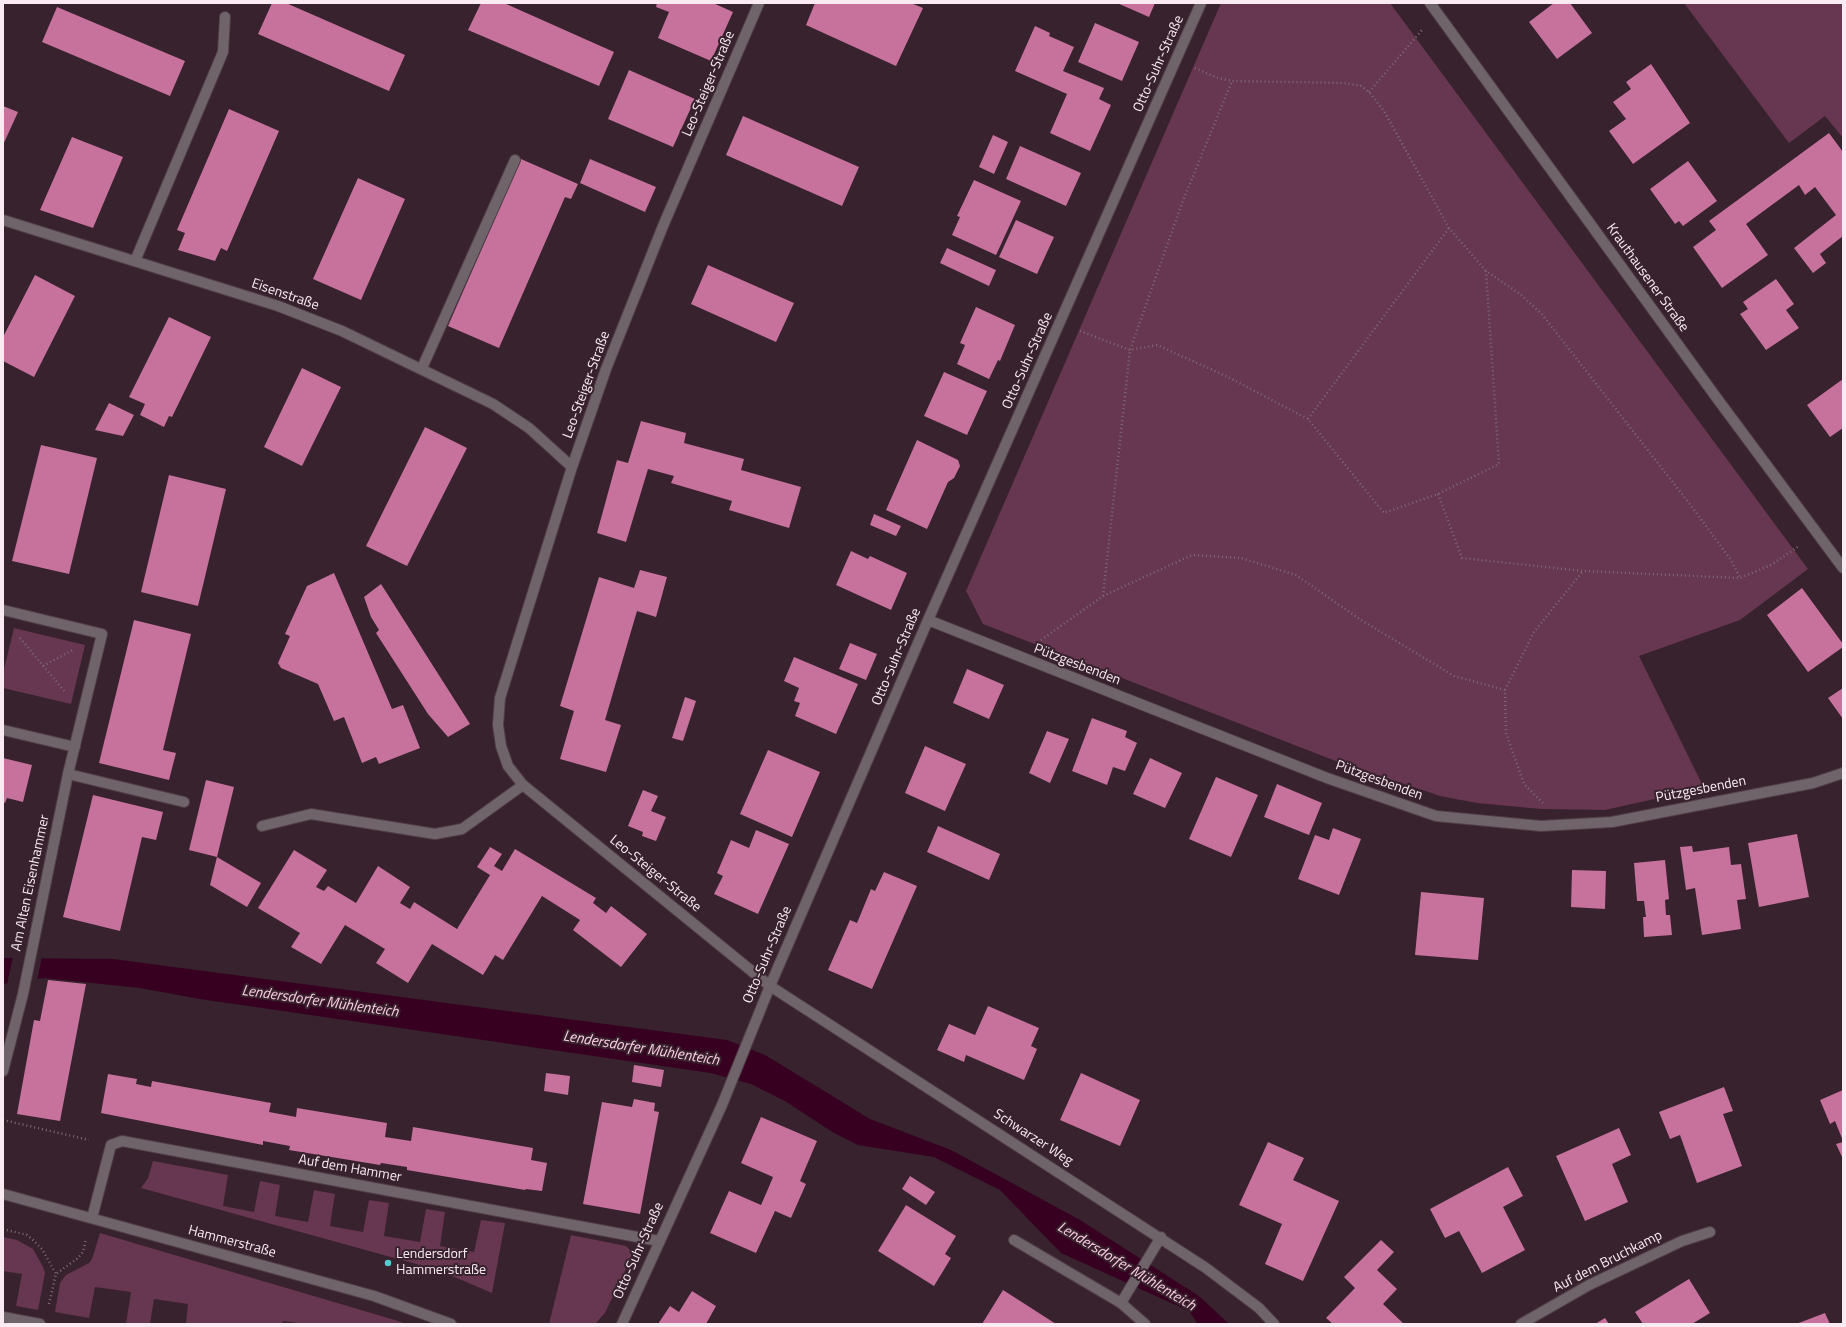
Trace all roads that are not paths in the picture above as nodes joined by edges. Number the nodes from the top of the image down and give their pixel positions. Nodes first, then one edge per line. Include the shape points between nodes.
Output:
1 (759, 3) edge
2 (1201, 3) edge
3 (1430, 3) edge
4 (225, 17) dead end
5 (515, 160) dead end
6 (3, 220) edge
7 (135, 261) junction
8 (422, 368) junction
9 (572, 467) junction
10 (1843, 568) edge
11 (3, 610) edge
12 (928, 620) junction
13 (3, 730) edge
14 (74, 747) junction
15 (1843, 773) edge
16 (68, 774) junction
17 (523, 785) junction
18 (184, 802) dead end
19 (262, 826) dead end
20 (770, 986) junction
21 (3, 1071) edge
22 (3, 1194) edge
23 (92, 1218) junction
24 (1710, 1232) dead end
25 (1161, 1238) junction
26 (1014, 1240) dead end
27 (659, 1241) junction
28 (1120, 1303) junction
29 (3, 1317) edge
30 (40, 1324) edge
31 (451, 1324) edge
32 (622, 1324) edge
33 (1145, 1324) edge
34 (1274, 1324) edge
35 (1521, 1324) edge

1 - 9 street, Leo-Steiger-Straße via 663,226 606,369
2 - 12 street, Otto-Suhr-Straße
3 - 10 street, Krauthausener Straße
4 - 7 street via 223,52
5 - 8 street
6 - 7 street, Eisenstraße
7 - 8 street, Eisenstraße via 278,306 342,331
8 - 9 street, Eisenstraße via 493,404 529,428
9 - 17 street, Leo-Steiger-Straße via 500,698 498,725 501,746 508,766
11 - 14 street, Am Alten Eisenhammer via 102,634
12 - 15 street, Pützgesbenden via 1327,778 1436,816 1541,826 1612,822 1813,783
12 - 20 street, Otto-Suhr-Straße
13 - 14 street
14 - 16 street, Am Alten Eisenhammer
16 - 18 street
16 - 21 street, Am Alten Eisenhammer via 23,994
17 - 19 street via 462,829 435,834 311,814
17 - 20 street, Leo-Steiger-Straße
20 - 25 street, Schwarzer Weg
20 - 27 street, Otto-Suhr-Straße via 722,1105
22 - 23 street, Hammerstraße
23 - 27 street, Auf dem Hammer via 111,1145 122,1141
23 - 31 street, Hammerstraße via 374,1296
24 - 35 street, Auf dem Bruchkamp via 1682,1241 1589,1285
25 - 28 street
25 - 34 street, Schwarzer Weg via 1259,1308
26 - 28 street
27 - 32 street, Otto-Suhr-Straße
28 - 33 street
29 - 30 street

